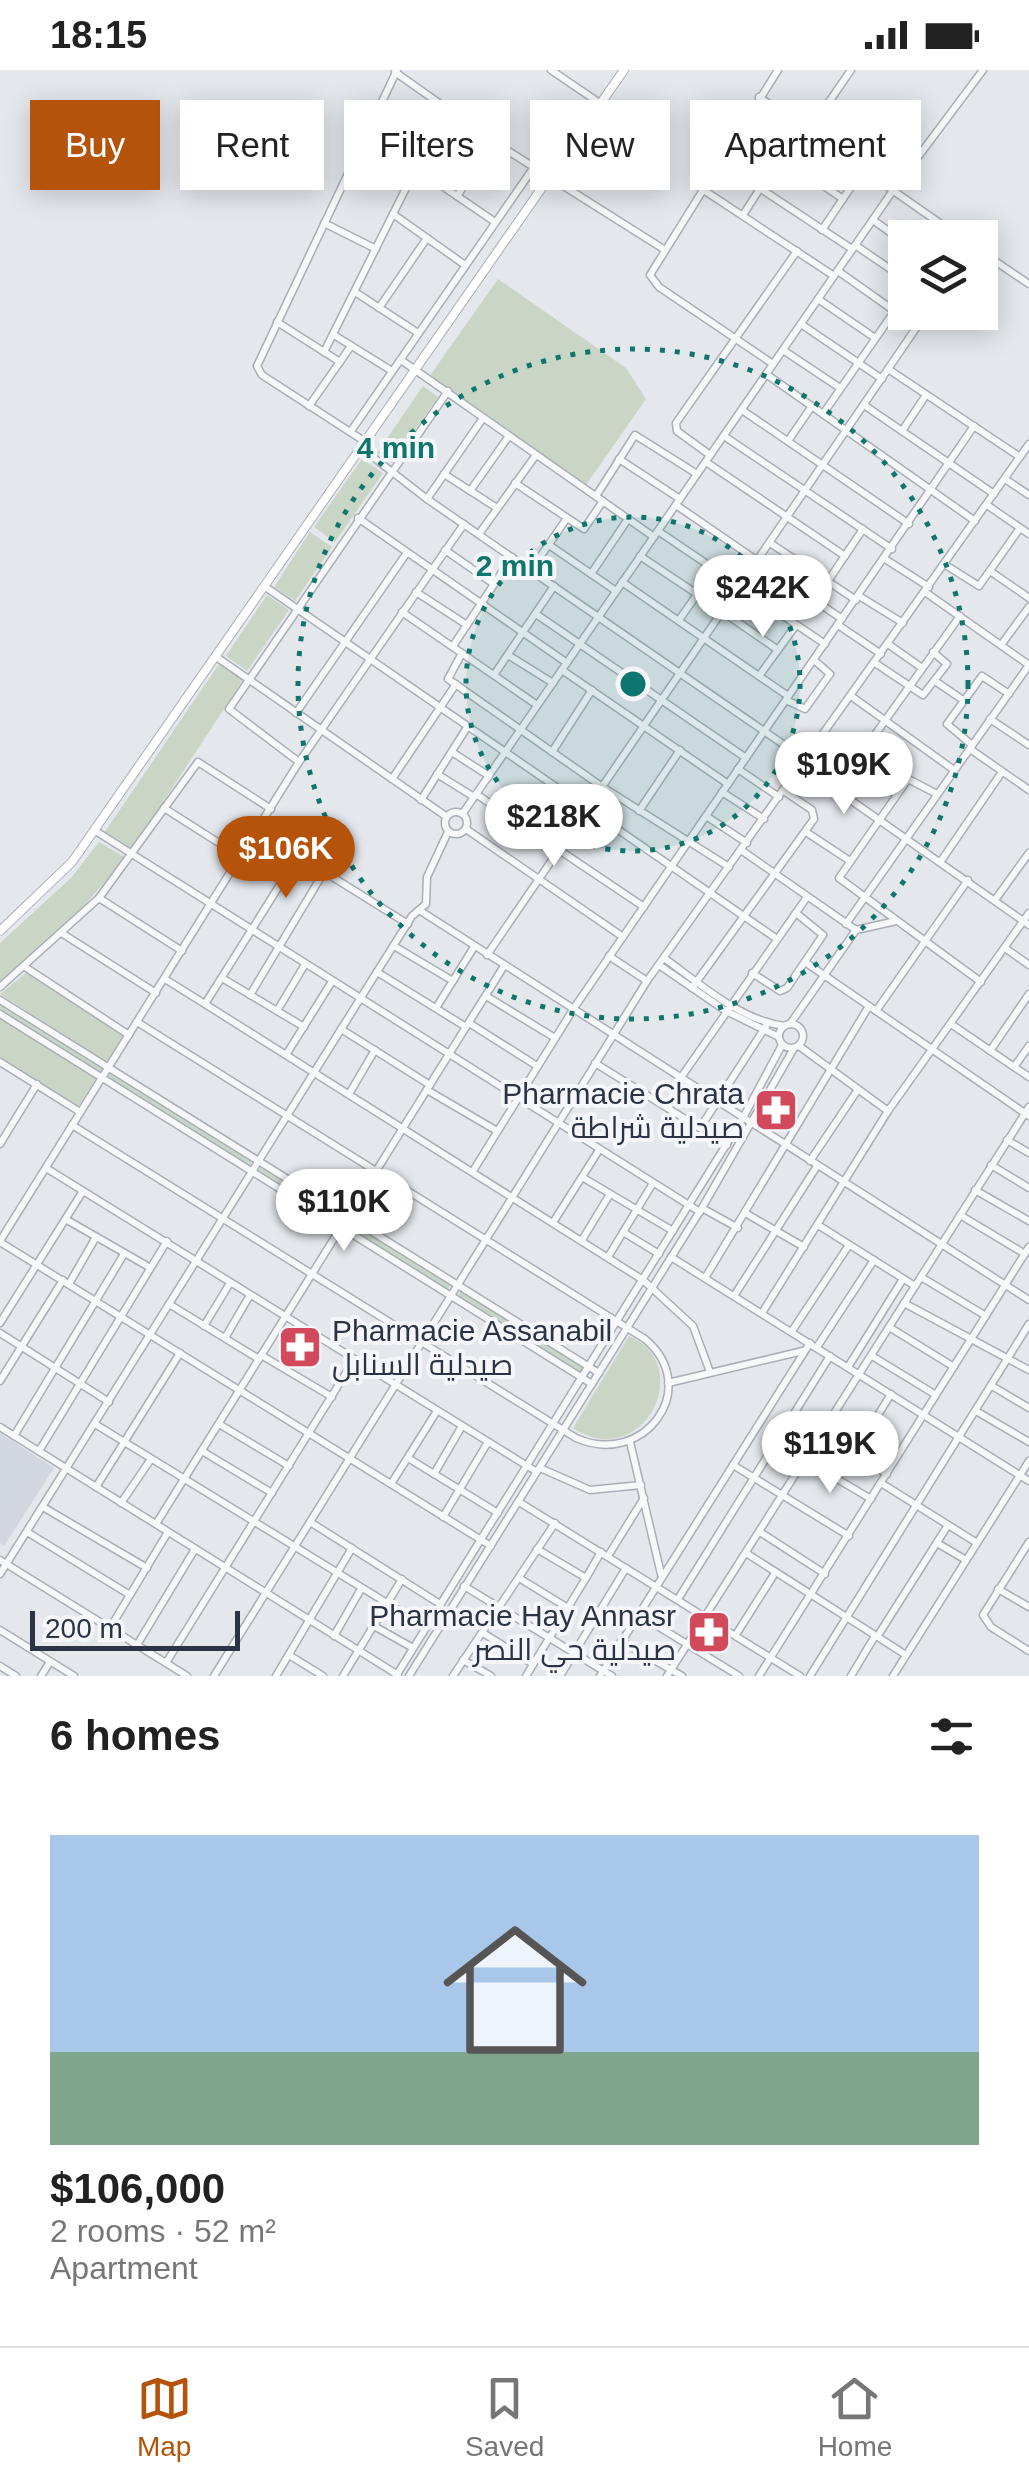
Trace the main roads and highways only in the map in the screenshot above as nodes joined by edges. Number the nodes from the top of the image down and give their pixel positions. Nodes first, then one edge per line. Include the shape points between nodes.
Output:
1 (624, 70) edge
2 (0, 930) edge

1 - 2 main road via 94,830 51,886

